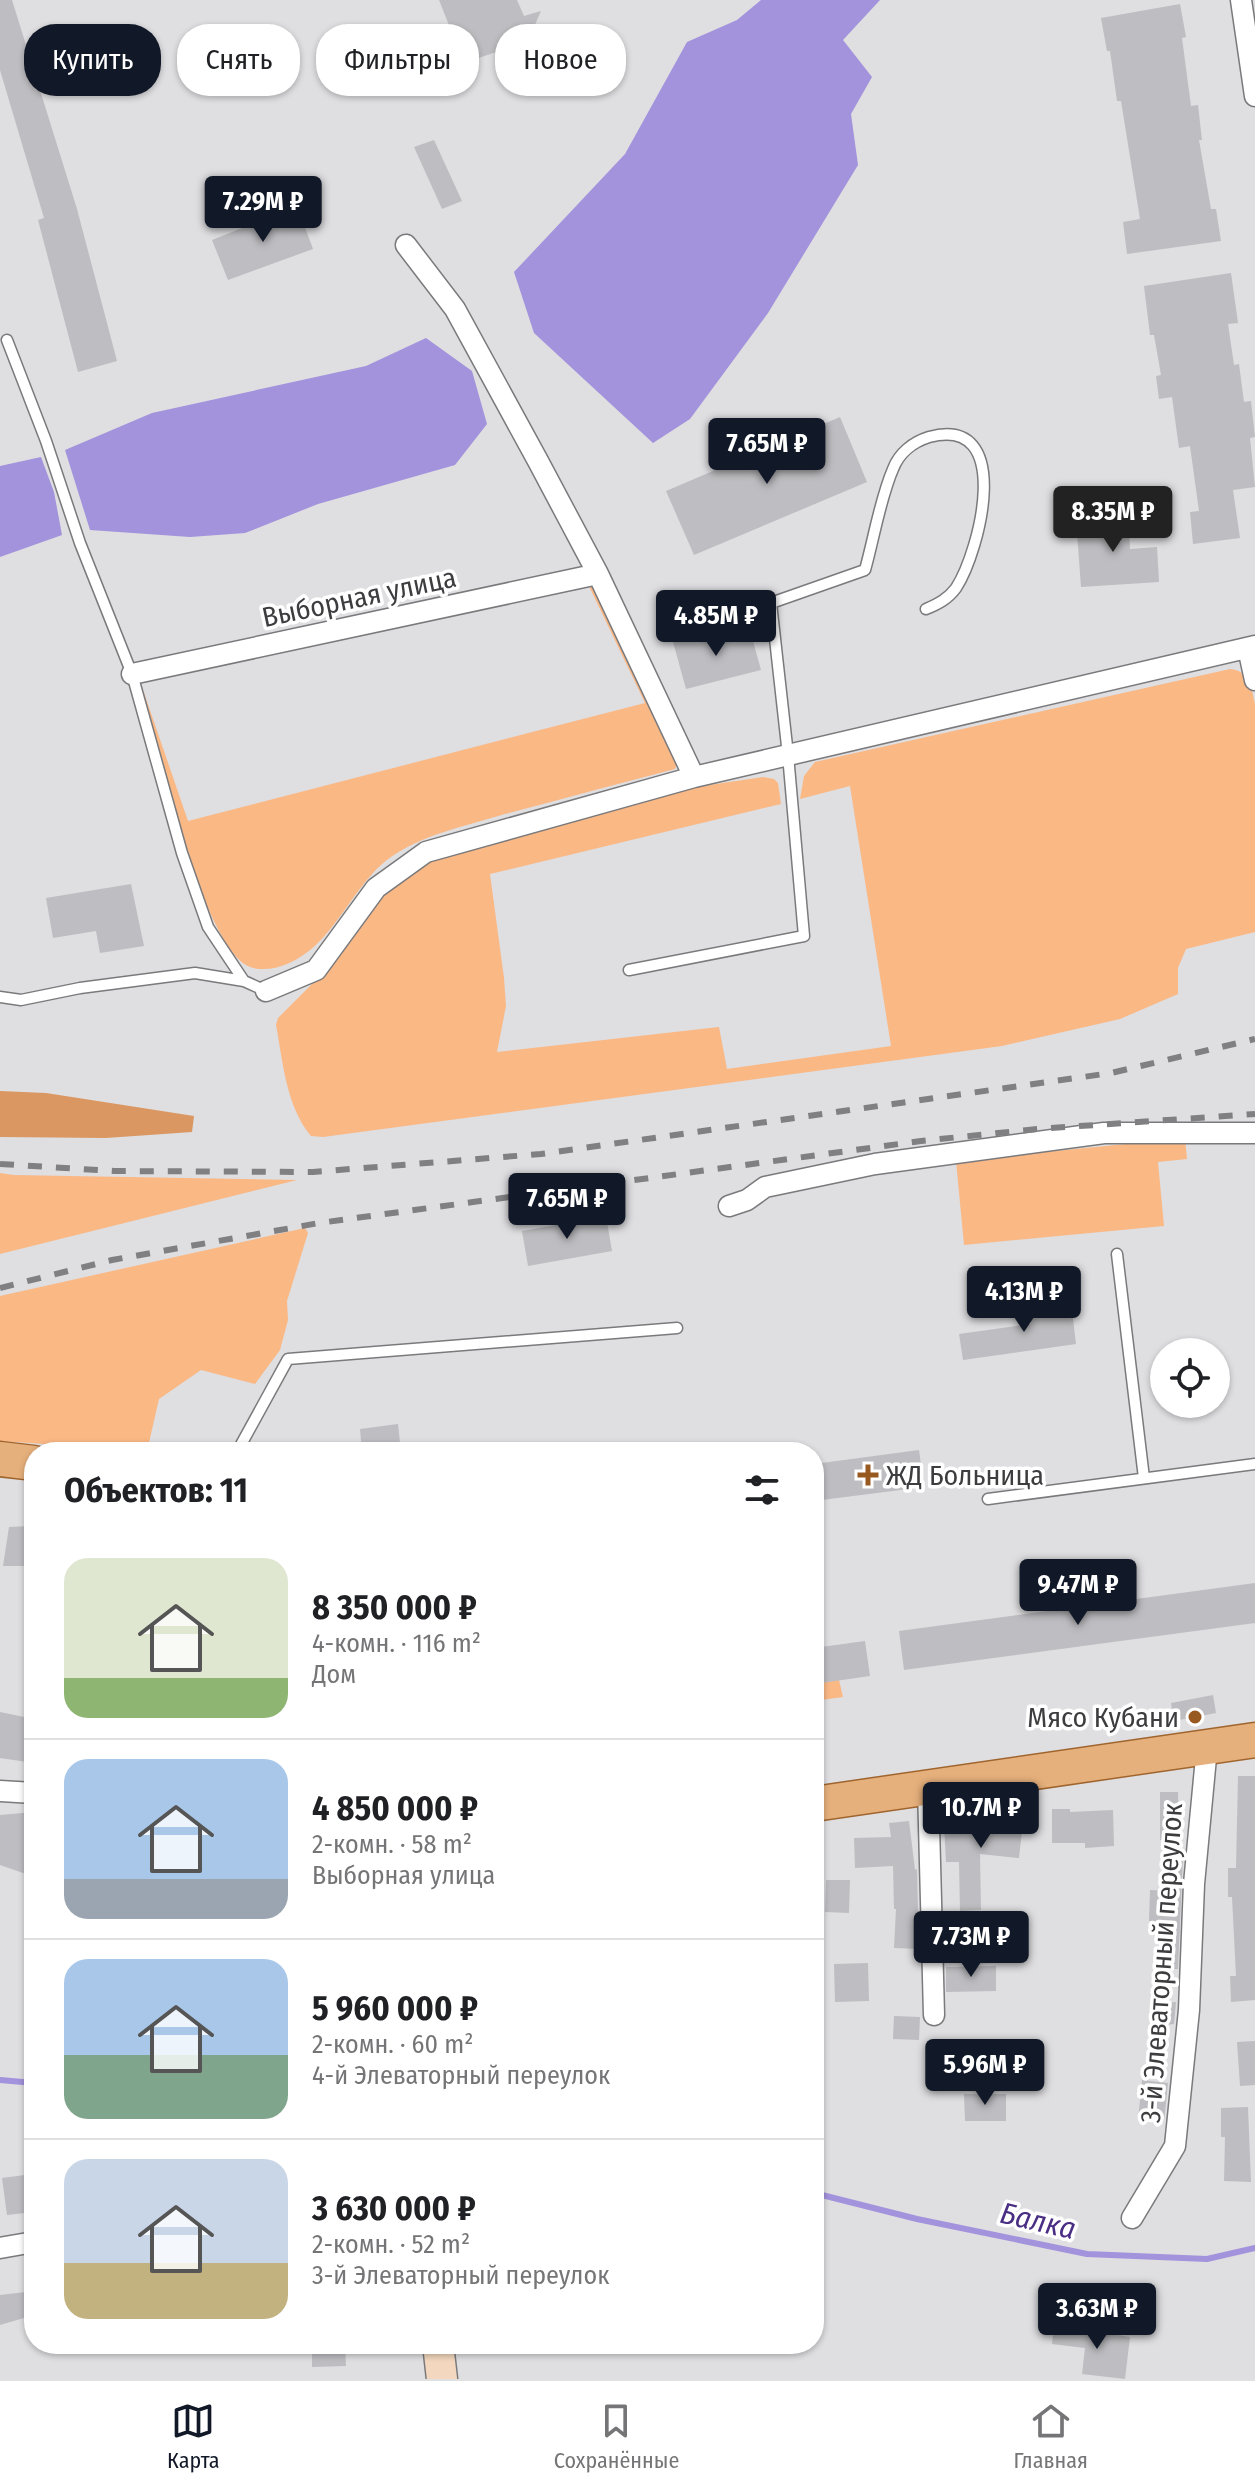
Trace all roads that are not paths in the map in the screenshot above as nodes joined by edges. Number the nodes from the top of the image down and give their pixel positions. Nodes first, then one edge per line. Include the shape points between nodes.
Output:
1 (1241, 0) edge
2 (1255, 96) edge
3 (406, 245) dead end
4 (7, 340) dead end
5 (598, 574) junction
6 (926, 609) dead end
7 (1251, 647) edge
8 (132, 674) junction
9 (1255, 680) edge
10 (788, 755) junction
11 (694, 777) junction
12 (629, 970) dead end
13 (244, 981) junction
14 (266, 991) joint
15 (0, 997) edge
16 (1255, 1133) edge
17 (729, 1206) dead end
18 (1117, 1254) dead end
19 (677, 1328) dead end
20 (242, 1442) edge
21 (0, 1459) edge
22 (24, 1462) edge
23 (1255, 1464) edge
24 (1144, 1478) junction
25 (988, 1499) dead end
26 (1255, 1740) edge
27 (1207, 1747) junction
28 (928, 1787) junction
29 (0, 1791) edge
30 (24, 1792) edge
31 (824, 1803) edge
32 (934, 2015) dead end
33 (1132, 2218) dead end
34 (24, 2244) edge
35 (0, 2248) edge
36 (439, 2354) edge
37 (442, 2379) edge

1 - 2 street
3 - 5 street via 455,309
4 - 8 lane
5 - 8 street, Выборная улица
5 - 11 street
6 - 10 lane via 944,601 964,574 985,481 977,451 954,435 913,443 893,468 865,570 771,603
7 - 9 street
7 - 10 street
8 - 13 lane via 208,927
10 - 11 street
10 - 12 lane via 804,936
11 - 14 street via 426,852 376,888 316,970
13 - 14 lane
13 - 15 lane via 195,973 21,1000
16 - 17 street via 1104,1133 875,1164 765,1187
18 - 24 lane
19 - 20 lane via 288,1359
21 - 22 main road
23 - 24 lane
24 - 25 lane
26 - 27 main road
27 - 28 main road
27 - 33 street, 3-й Элеваторный переулок via 1175,2146
28 - 31 main road
28 - 32 street
29 - 30 street
34 - 35 street
36 - 37 main road

